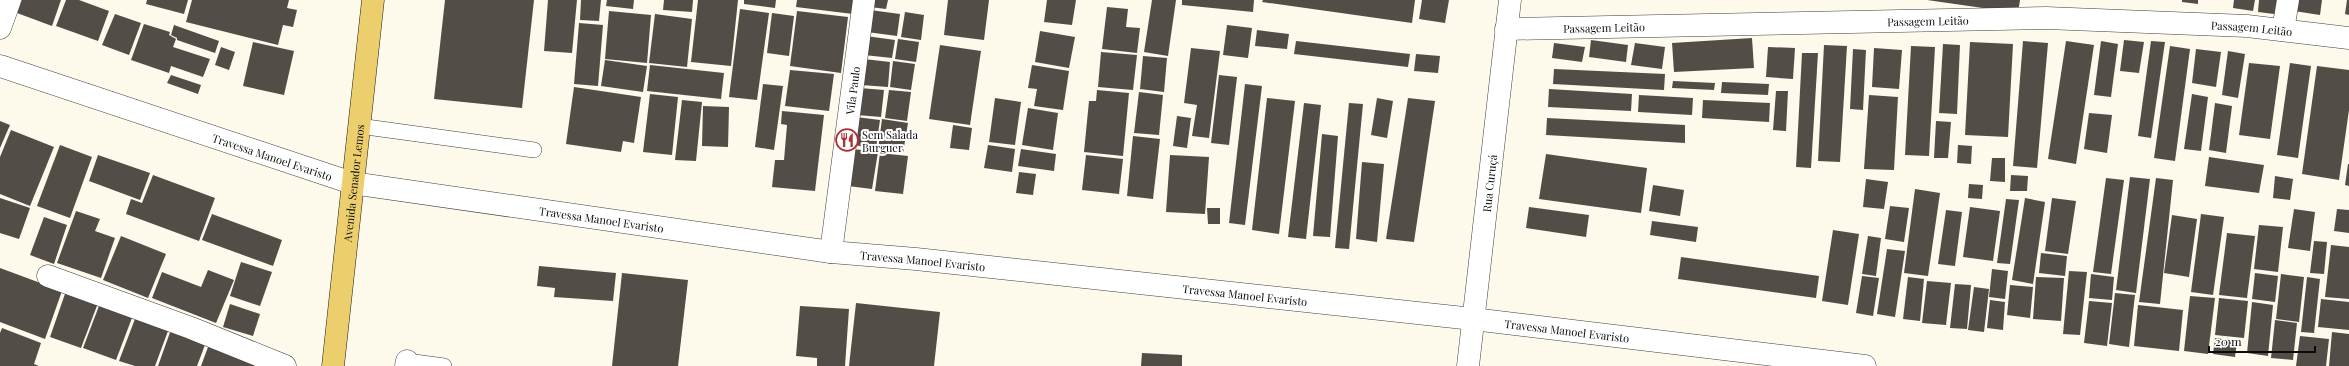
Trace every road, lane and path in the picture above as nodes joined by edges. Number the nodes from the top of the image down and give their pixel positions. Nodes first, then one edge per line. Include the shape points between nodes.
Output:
1 (10, 0) edge
2 (373, 0) edge
3 (864, 0) edge
4 (1510, 0) edge
5 (2288, 0) edge
6 (0, 28) edge
7 (1506, 29) junction
8 (2283, 30) junction
9 (2349, 38) edge
10 (0, 66) edge
11 (359, 126) junction
12 (534, 150) dead end
13 (352, 183) junction
14 (831, 252) junction
15 (48, 276) dead end
16 (1473, 319) junction
17 (407, 363) edge
18 (285, 366) edge
19 (333, 366) edge
20 (444, 366) edge
21 (1468, 366) edge
22 (1865, 366) edge

1 - 6 street
2 - 11 main road, Avenida Senador Lemos
3 - 14 street, Vila Paulo
4 - 7 street, Rua Curuçá
5 - 8 street
7 - 8 street, Passagem Leitão via 2046,18 2246,26
7 - 16 street, Rua Curuçá
8 - 9 street, Passagem Leitão
10 - 13 street, Travessa Manoel Evaristo
11 - 12 lane
11 - 13 main road, Avenida Senador Lemos
13 - 14 street, Travessa Manoel Evaristo
13 - 19 main road, Avenida Senador Lemos
14 - 16 street, Travessa Manoel Evaristo
15 - 18 street via 191,328
16 - 21 street, Rua Curuçá
16 - 22 street, Travessa Manoel Evaristo
17 - 20 lane

